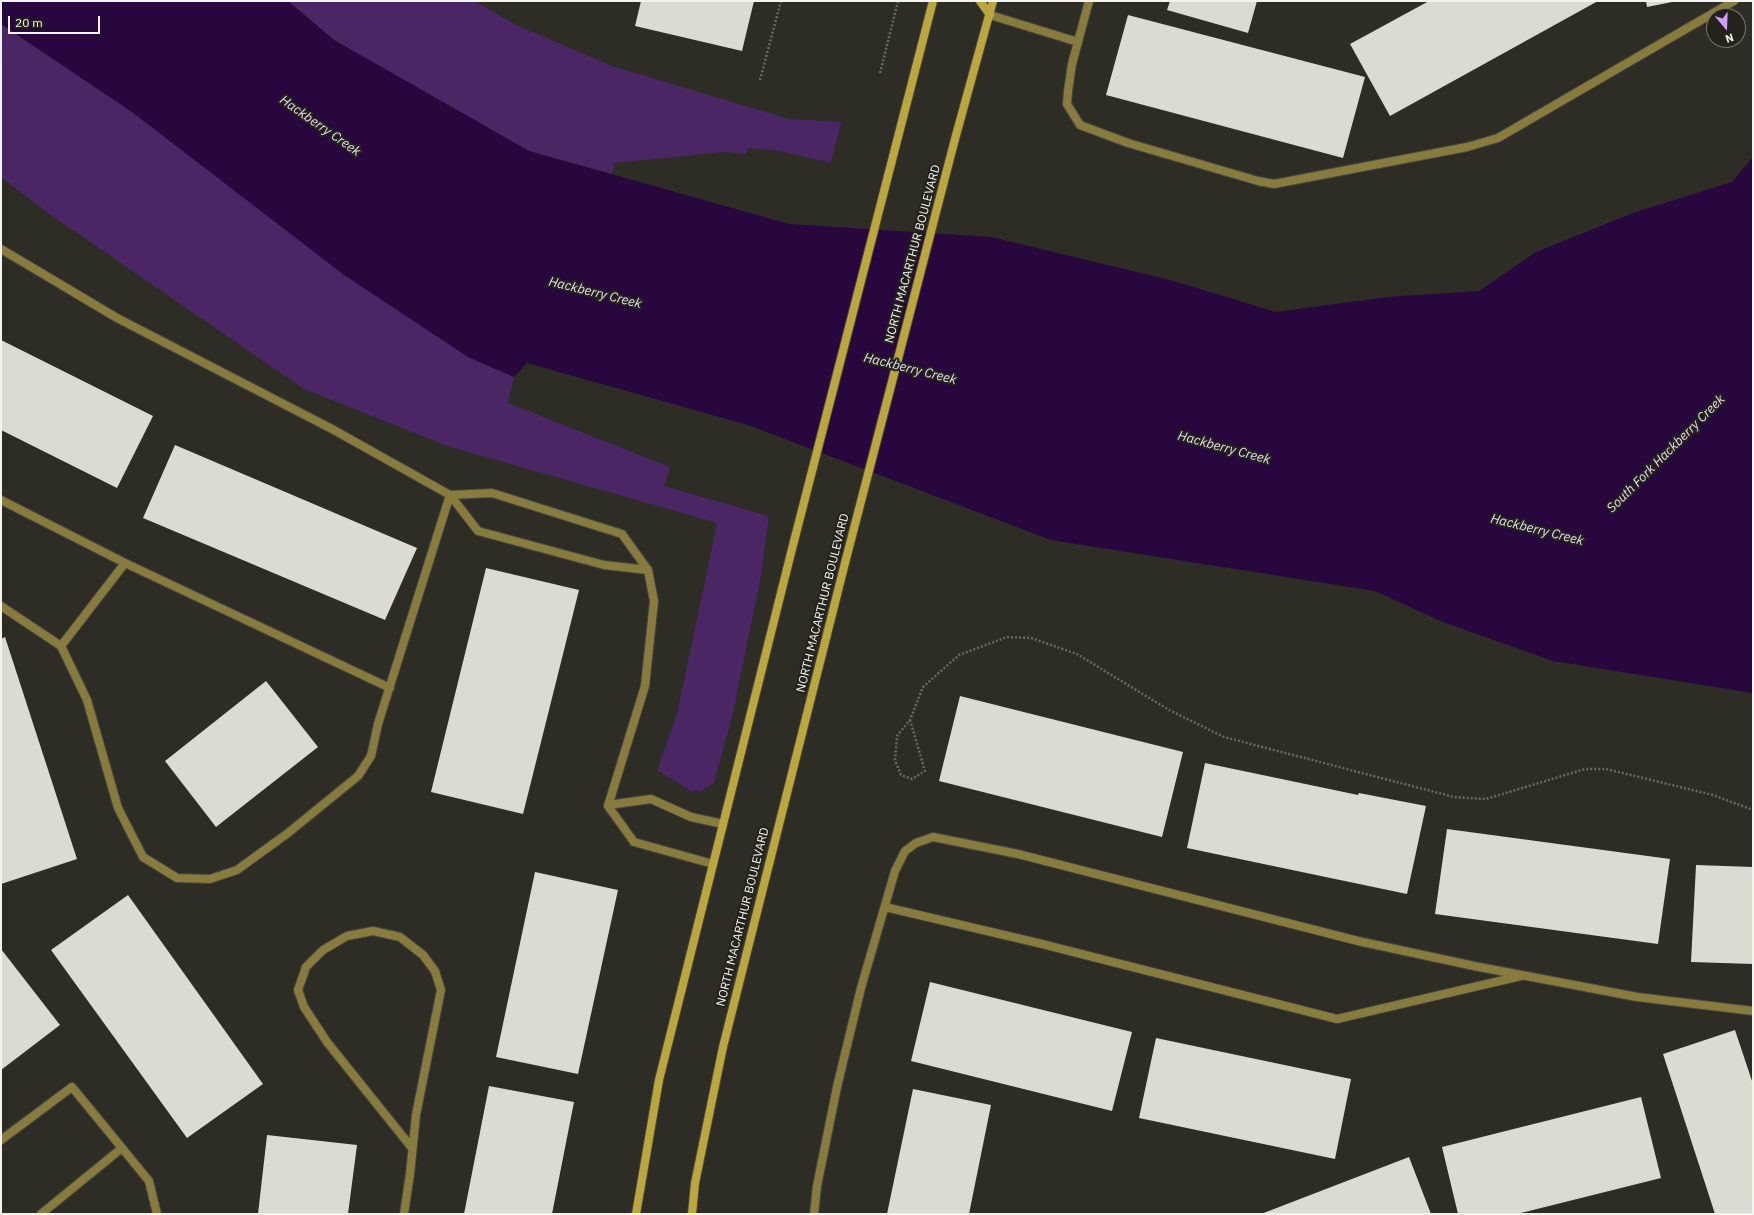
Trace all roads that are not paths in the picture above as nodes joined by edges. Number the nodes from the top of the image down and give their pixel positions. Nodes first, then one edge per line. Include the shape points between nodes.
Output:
1 (933, 1) edge
2 (980, 1) edge
3 (994, 1) edge
4 (1089, 1) edge
5 (1734, 1) edge
6 (990, 15) junction
7 (1078, 42) junction
8 (1, 249) edge
9 (450, 496) junction
10 (1, 500) edge
11 (125, 563) junction
12 (648, 570) junction
13 (1, 606) edge
14 (61, 646) junction
15 (390, 688) junction
16 (608, 805) junction
17 (723, 824) junction
18 (713, 864) junction
19 (885, 907) junction
20 (1524, 976) junction
21 (1753, 1011) edge
22 (1, 1140) edge
23 (122, 1148) junction
24 (412, 1148) junction
25 (41, 1214) edge
26 (157, 1214) edge
27 (404, 1214) edge
28 (636, 1214) edge
29 (692, 1214) edge
30 (814, 1214) edge

1 - 17 main road
2 - 6 main road
3 - 6 main road, NORTH MACARTHUR BOULEVARD
4 - 7 lane
5 - 7 lane via 1498,138 1467,147 1274,184 1128,143 1080,125 1068,104 1072,64
6 - 7 lane
6 - 29 main road, NORTH MACARTHUR BOULEVARD via 955,139 845,563 723,1047 695,1183
8 - 9 lane via 117,318 332,429
9 - 12 lane via 478,531 604,565
9 - 12 lane via 492,493 622,534
9 - 15 lane
10 - 11 lane
11 - 14 lane
11 - 15 lane
12 - 16 lane via 654,601 645,686
13 - 14 lane
14 - 15 lane via 87,700 118,808 142,857 177,878 210,879 237,870 288,833 358,776 370,756
16 - 17 lane via 651,799 691,817
16 - 18 lane via 634,842
17 - 18 main road
18 - 28 main road via 659,1080
19 - 20 lane via 1046,945 1337,1020
19 - 20 lane via 895,871 904,851 933,837 1018,854 1358,941
19 - 30 lane via 837,1087 817,1186
20 - 21 lane via 1637,997
22 - 23 lane via 72,1087
23 - 25 lane
23 - 26 lane via 149,1181
24 - 24 lane via 416,1115 441,990 435,971 423,955 400,937 373,931 347,936 323,950 306,967 298,990 304,1007 327,1042
24 - 27 lane

